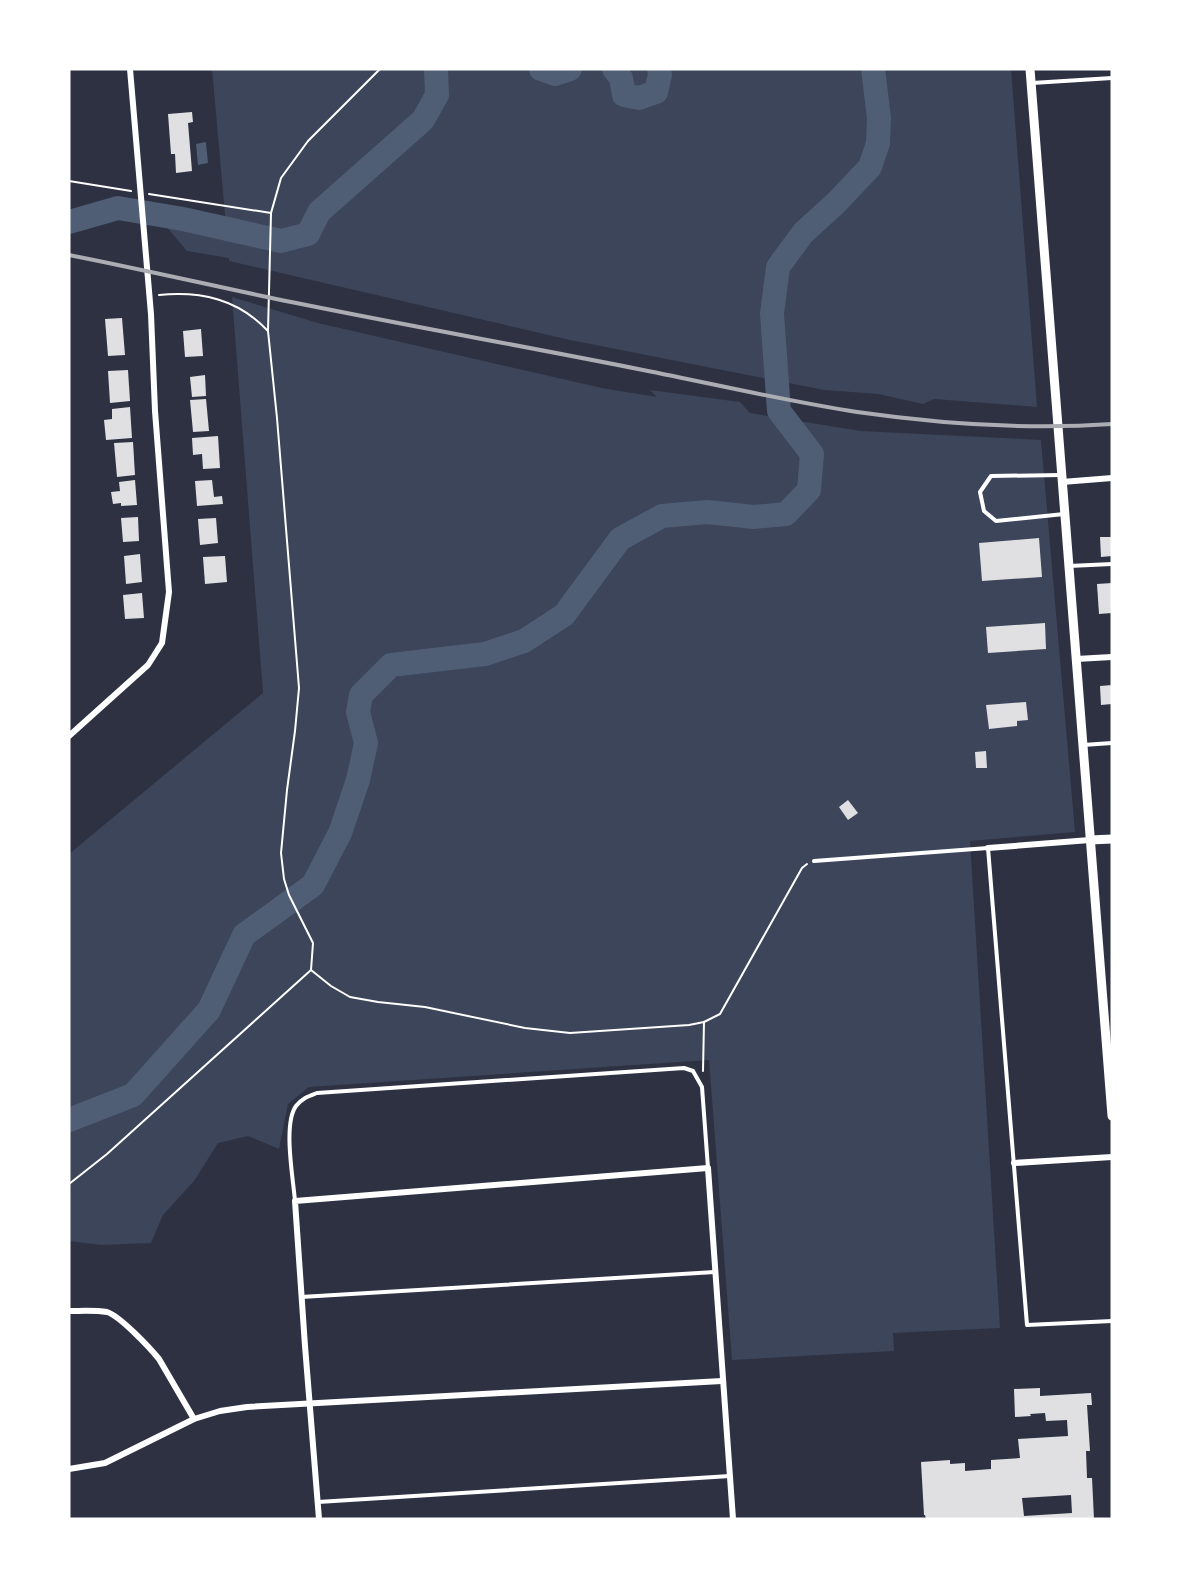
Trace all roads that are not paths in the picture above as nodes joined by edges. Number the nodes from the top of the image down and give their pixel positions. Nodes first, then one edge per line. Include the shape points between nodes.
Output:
1 (130, 69) edge
2 (1030, 69) edge
3 (1112, 78) edge
4 (1031, 83) junction
5 (1062, 478) junction
6 (1112, 478) edge
7 (1065, 514) junction
8 (1112, 564) edge
9 (1069, 566) junction
10 (1112, 657) edge
11 (1076, 659) junction
12 (69, 736) edge
13 (1112, 743) edge
14 (1083, 745) junction
15 (1112, 839) edge
16 (1090, 840) junction
17 (988, 848) junction
18 (814, 861) road end
19 (1112, 1116) edge
20 (1112, 1157) edge
21 (1014, 1163) junction
22 (708, 1168) junction
23 (295, 1201) junction
24 (715, 1272) junction
25 (301, 1298) junction
26 (69, 1311) edge
27 (1112, 1321) edge
28 (722, 1381) junction
29 (310, 1403) junction
30 (194, 1419) junction
31 (69, 1469) edge
32 (730, 1476) junction
33 (318, 1502) junction
34 (320, 1519) edge
35 (733, 1519) edge

1 - 12 street via 169,592 162,643 148,665
2 - 4 street
3 - 4 lane
4 - 5 street
5 - 6 street
5 - 7 street
5 - 7 lane via 991,476 980,492 984,511 996,521
7 - 9 street
8 - 9 lane
9 - 11 street
10 - 11 street
11 - 14 street
13 - 14 lane
14 - 16 street
15 - 16 street
16 - 17 street
16 - 19 street
17 - 18 lane
17 - 21 lane
20 - 21 street
21 - 27 lane via 1027,1325
22 - 23 street
22 - 23 lane via 702,1087 693,1071 684,1068 317,1093 303,1099 291,1115
22 - 24 street
23 - 25 street
24 - 25 lane
24 - 28 street
25 - 29 street
26 - 30 street via 108,1312 117,1318 153,1351
28 - 29 street
28 - 32 street
29 - 30 street via 247,1407
29 - 33 street
30 - 31 street via 105,1463
32 - 33 lane
32 - 35 street
33 - 34 street

